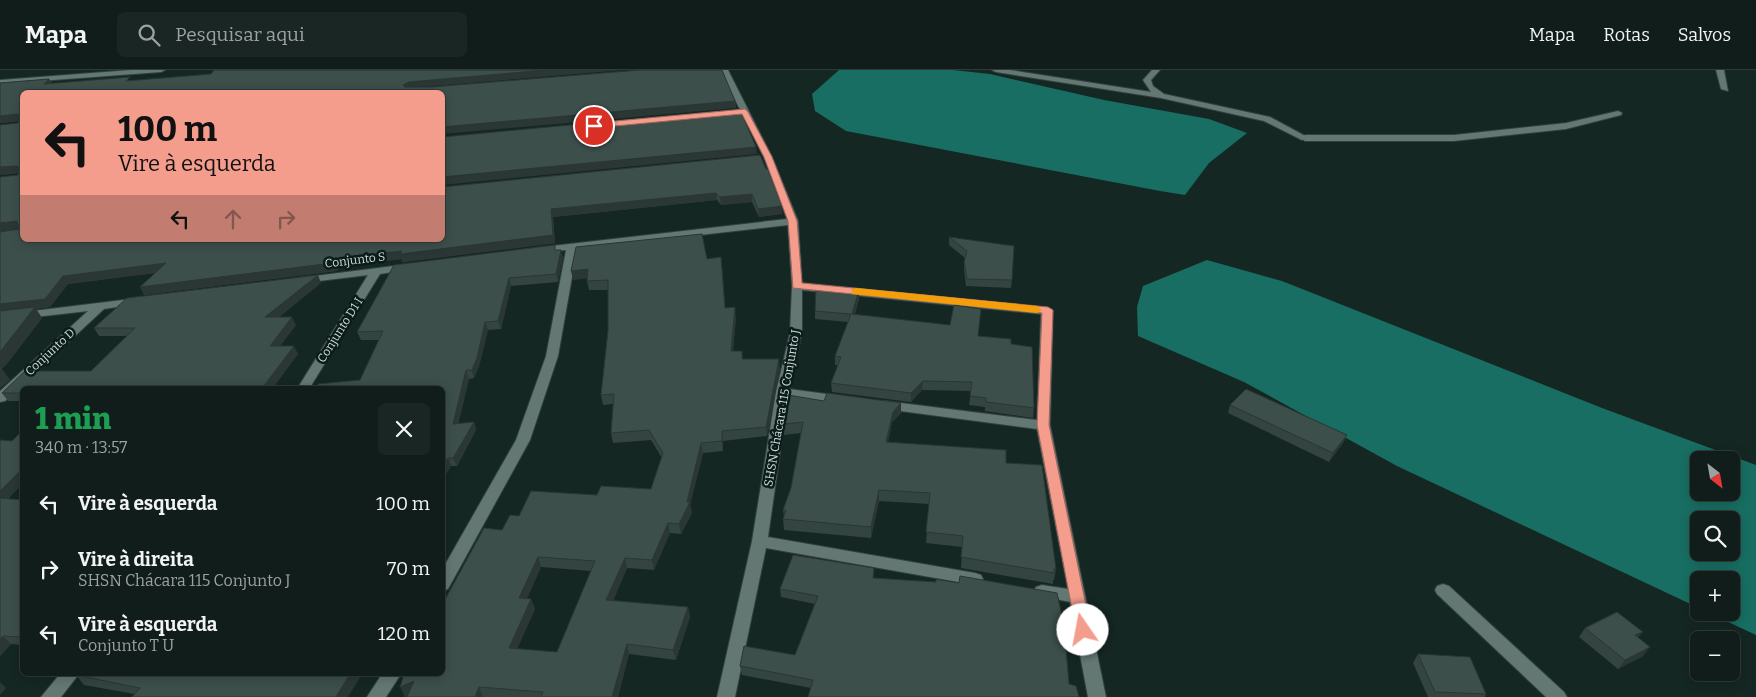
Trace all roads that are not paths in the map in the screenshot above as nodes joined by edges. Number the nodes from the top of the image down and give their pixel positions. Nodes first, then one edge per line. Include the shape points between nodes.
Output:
1 (161, 70) edge
2 (724, 70) edge
3 (996, 70) edge
4 (1156, 70) edge
5 (1720, 70) edge
6 (0, 82) edge
7 (1725, 89) dead end
8 (1161, 96) junction
9 (1618, 113) dead end
10 (793, 221) junction
11 (572, 246) junction
12 (523, 252) edge
13 (425, 265) edge
14 (376, 271) junction
15 (291, 282) edge
16 (797, 286) junction
17 (149, 300) edge
18 (100, 306) junction
19 (0, 318) edge
20 (305, 386) edge
21 (782, 392) junction
22 (0, 398) edge
23 (1043, 425) junction
24 (760, 541) junction
25 (445, 580) edge
26 (990, 582) edge
27 (1028, 589) edge
28 (1443, 590) dead end
29 (1076, 597) junction
30 (68, 676) edge
31 (391, 676) edge
32 (50, 697) edge
33 (376, 697) edge
34 (726, 697) edge
35 (1097, 697) edge
36 (1558, 697) edge

1 - 6 street
2 - 10 street, SHSN Chácara 115 Conjunto J via 740,112
3 - 8 street
4 - 8 street via 1147,80
5 - 7 street
8 - 9 street via 1267,119 1305,138 1454,138 1566,126
10 - 11 street
10 - 16 street, SHSN Chácara 115 Conjunto J
11 - 12 street
11 - 25 street via 552,356 523,440
13 - 14 street, Conjunto S
14 - 15 street, Conjunto S
14 - 20 street, Conjunto D1 I
16 - 21 street, SHSN Chácara 115 Conjunto J via 796,333
16 - 23 street via 1048,310
17 - 18 street
18 - 19 street
18 - 22 street, Conjunto D
21 - 23 street
21 - 24 street, SHSN Chácara 115 Conjunto J
23 - 29 street
24 - 26 street
24 - 34 street, SHSN Chácara 115 Conjunto J
27 - 29 street
28 - 36 street
29 - 35 street
30 - 32 street
31 - 33 street

